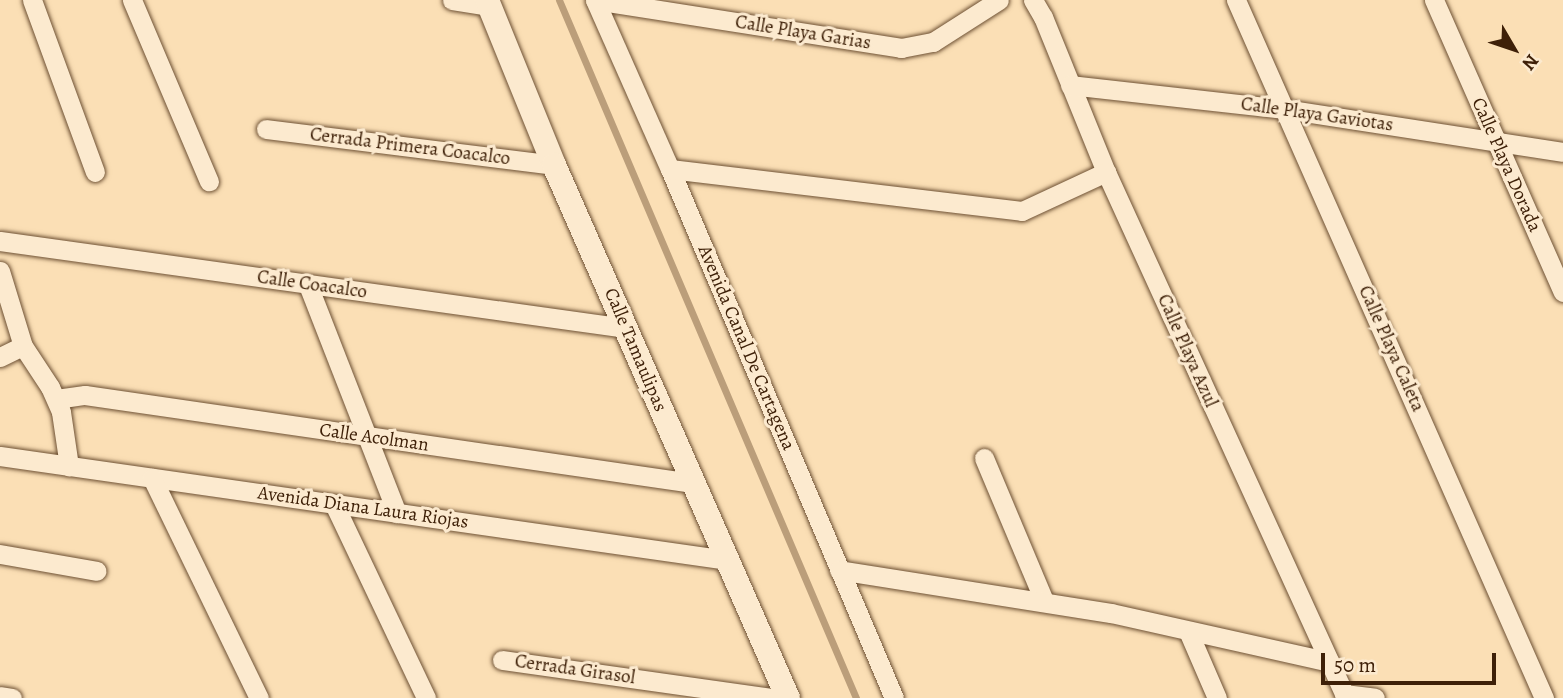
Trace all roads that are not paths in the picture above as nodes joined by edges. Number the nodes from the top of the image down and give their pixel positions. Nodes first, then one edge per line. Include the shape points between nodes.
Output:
1 (32, 0) edge
2 (132, 0) edge
3 (452, 0) edge
4 (595, 0) edge
5 (999, 0) edge
6 (1236, 0) edge
7 (1434, 0) edge
8 (1035, 1) edge
9 (488, 3) edge
10 (1070, 85) junction
11 (1285, 109) junction
12 (266, 129) dead end
13 (1496, 143) junction
14 (1563, 152) edge
15 (554, 164) junction
16 (670, 169) junction
17 (95, 172) dead end
18 (1106, 172) junction
19 (209, 181) dead end
20 (0, 241) edge
21 (0, 271) edge
22 (308, 285) junction
23 (1563, 292) edge
24 (625, 328) junction
25 (23, 346) junction
26 (0, 357) edge
27 (56, 399) junction
28 (366, 438) junction
29 (0, 456) edge
30 (984, 458) dead end
31 (69, 466) junction
32 (152, 478) junction
33 (692, 483) junction
34 (334, 504) junction
35 (397, 513) junction
36 (0, 554) edge
37 (727, 560) junction
38 (839, 570) junction
39 (97, 571) dead end
40 (1044, 601) junction
41 (1188, 631) junction
42 (502, 660) dead end
43 (1330, 662) junction
44 (0, 696) edge
45 (1345, 696) edge
46 (12, 698) edge
47 (259, 698) edge
48 (426, 698) edge
49 (772, 698) edge
50 (788, 698) edge
51 (894, 698) edge
52 (1217, 698) edge
53 (1375, 698) edge
54 (1544, 698) edge

1 - 17 street
2 - 19 street
3 - 9 street
4 - 5 street, Calle Playa Garias via 901,48 933,42
4 - 16 street, Avenida Canal De Cartagena
6 - 11 street, Calle Playa Caleta
7 - 13 street, Calle Playa Dorada
8 - 10 street, Calle Playa Azul
9 - 15 street, Calle Tamaulipas
10 - 11 street, Calle Playa Gaviotas
10 - 18 street, Calle Playa Azul
11 - 13 street, Calle Playa Gaviotas
11 - 54 street, Calle Playa Caleta
12 - 15 street, Cerrada Primera Coacalco
13 - 14 street, Calle Playa Gaviotas
13 - 23 street, Calle Playa Dorada
15 - 24 street, Calle Tamaulipas
16 - 18 street via 1013,211 1029,209
16 - 38 street, Avenida Canal De Cartagena
18 - 43 street, Calle Playa Azul
20 - 22 street, Calle Coacalco
21 - 25 street
22 - 24 street, Calle Coacalco
22 - 28 street
24 - 33 street, Calle Tamaulipas
25 - 26 street
25 - 27 street
27 - 28 street, Calle Acolman via 85,395
27 - 31 street
28 - 33 street, Calle Acolman
28 - 35 street
29 - 31 street, Avenida Diana Laura Riojas
30 - 40 street
31 - 32 street, Avenida Diana Laura Riojas
32 - 34 street, Avenida Diana Laura Riojas
32 - 47 street
33 - 37 street, Calle Tamaulipas
34 - 35 street, Avenida Diana Laura Riojas
34 - 48 street
35 - 37 street, Avenida Diana Laura Riojas
36 - 39 street
37 - 50 street, Calle Tamaulipas
38 - 40 street
38 - 51 street, Avenida Canal De Cartagena
40 - 41 street
41 - 43 street
41 - 52 street
42 - 49 street, Cerrada Girasol
43 - 45 street, Calle Playa Azul
44 - 46 street
45 - 53 street

